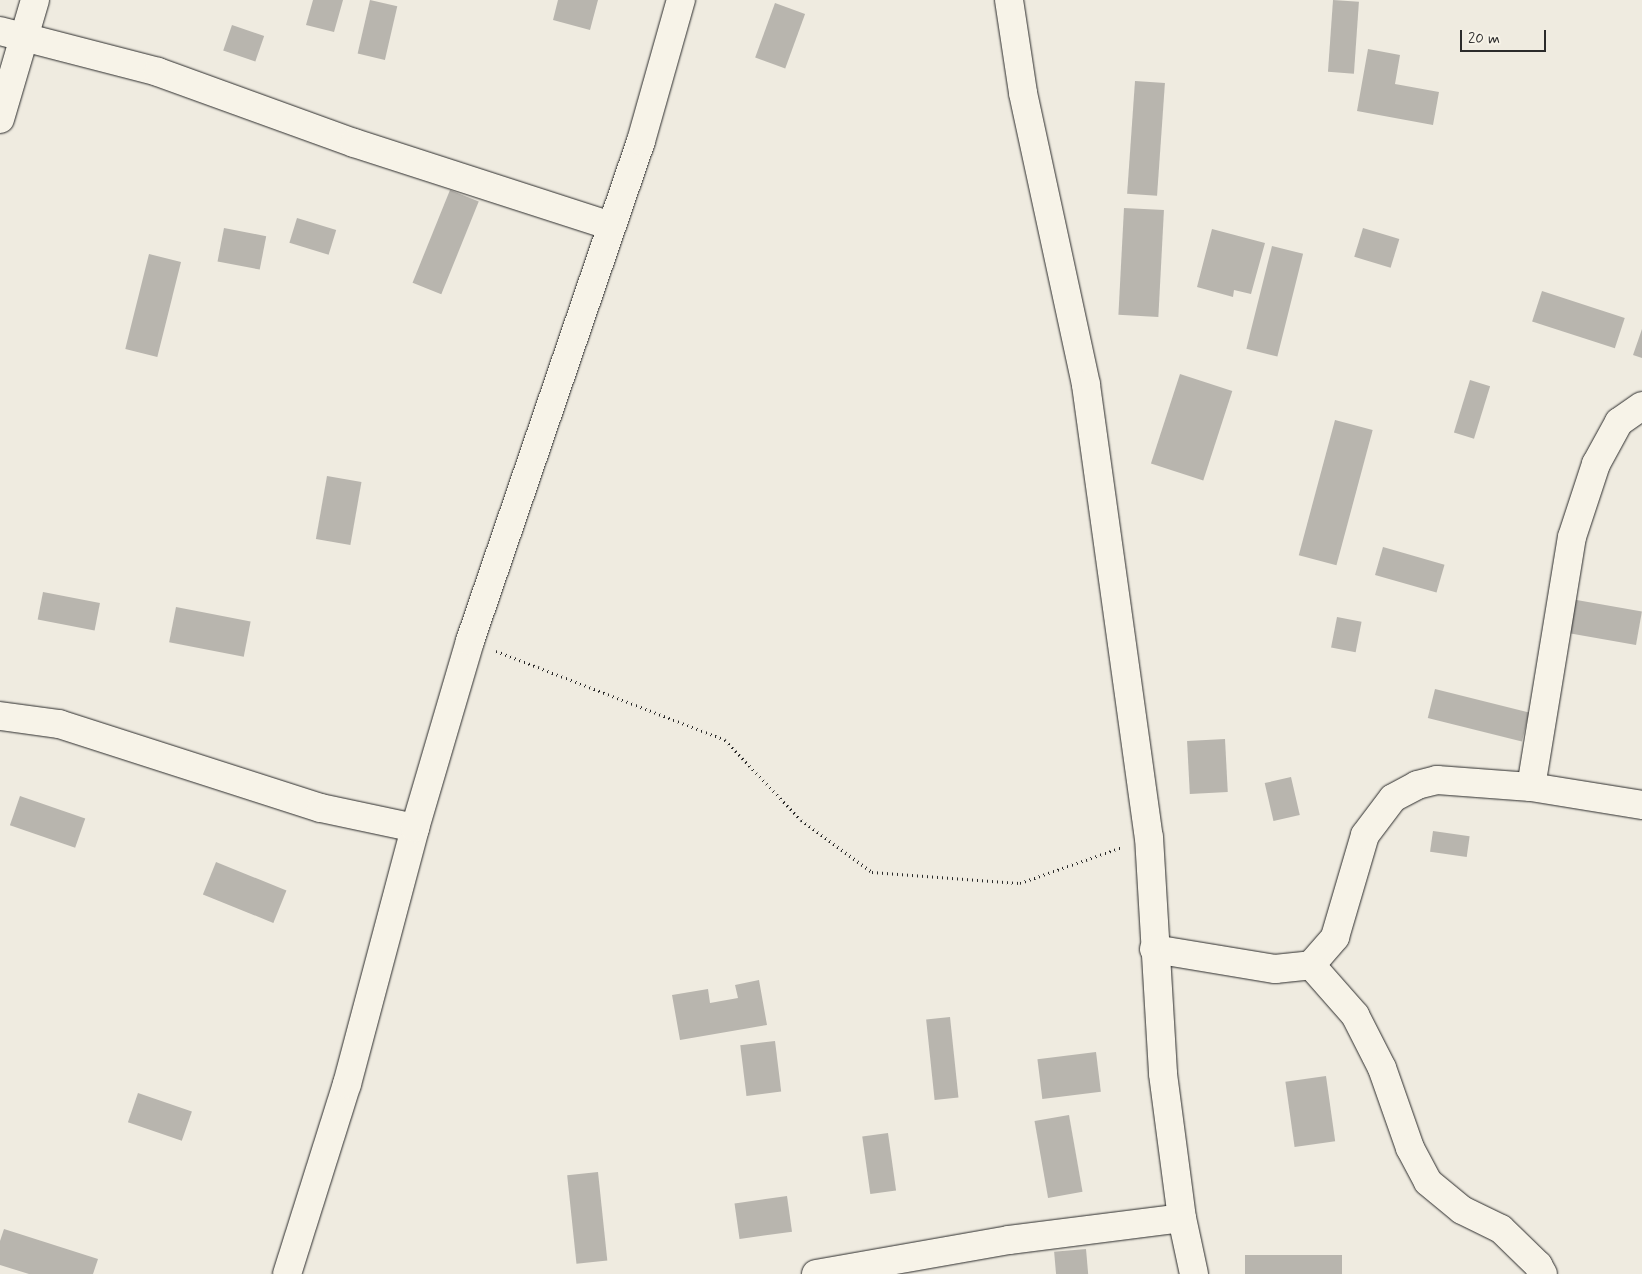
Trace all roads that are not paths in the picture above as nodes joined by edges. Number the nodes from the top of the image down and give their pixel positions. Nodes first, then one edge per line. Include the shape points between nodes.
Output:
1 (36, 0) edge
2 (681, 0) edge
3 (1009, 0) edge
4 (12, 34) edge
5 (0, 119) edge
6 (611, 226) junction
7 (1642, 406) edge
8 (0, 716) edge
9 (1531, 787) junction
10 (1642, 805) edge
11 (415, 828) junction
12 (1154, 949) junction
13 (1311, 965) junction
14 (1182, 1218) junction
15 (286, 1274) edge
16 (816, 1274) edge
17 (1194, 1274) edge
18 (1543, 1274) edge

1 - 4 street
2 - 6 street via 641,141
3 - 12 street via 1023,93 1086,385 1148,837
4 - 5 street
4 - 6 street via 158,72 354,143
6 - 11 street via 470,641
7 - 9 street via 1619,422 1596,464 1572,537
8 - 11 street via 59,724 321,808
9 - 10 street
9 - 13 street via 1437,780 1417,785 1393,798 1365,835 1335,937
11 - 15 street via 347,1084
12 - 13 street via 1275,969
12 - 14 street via 1163,1074
13 - 18 street via 1354,1015 1382,1068 1410,1148 1428,1182 1462,1210 1501,1228
14 - 16 street via 1009,1240
14 - 17 street

